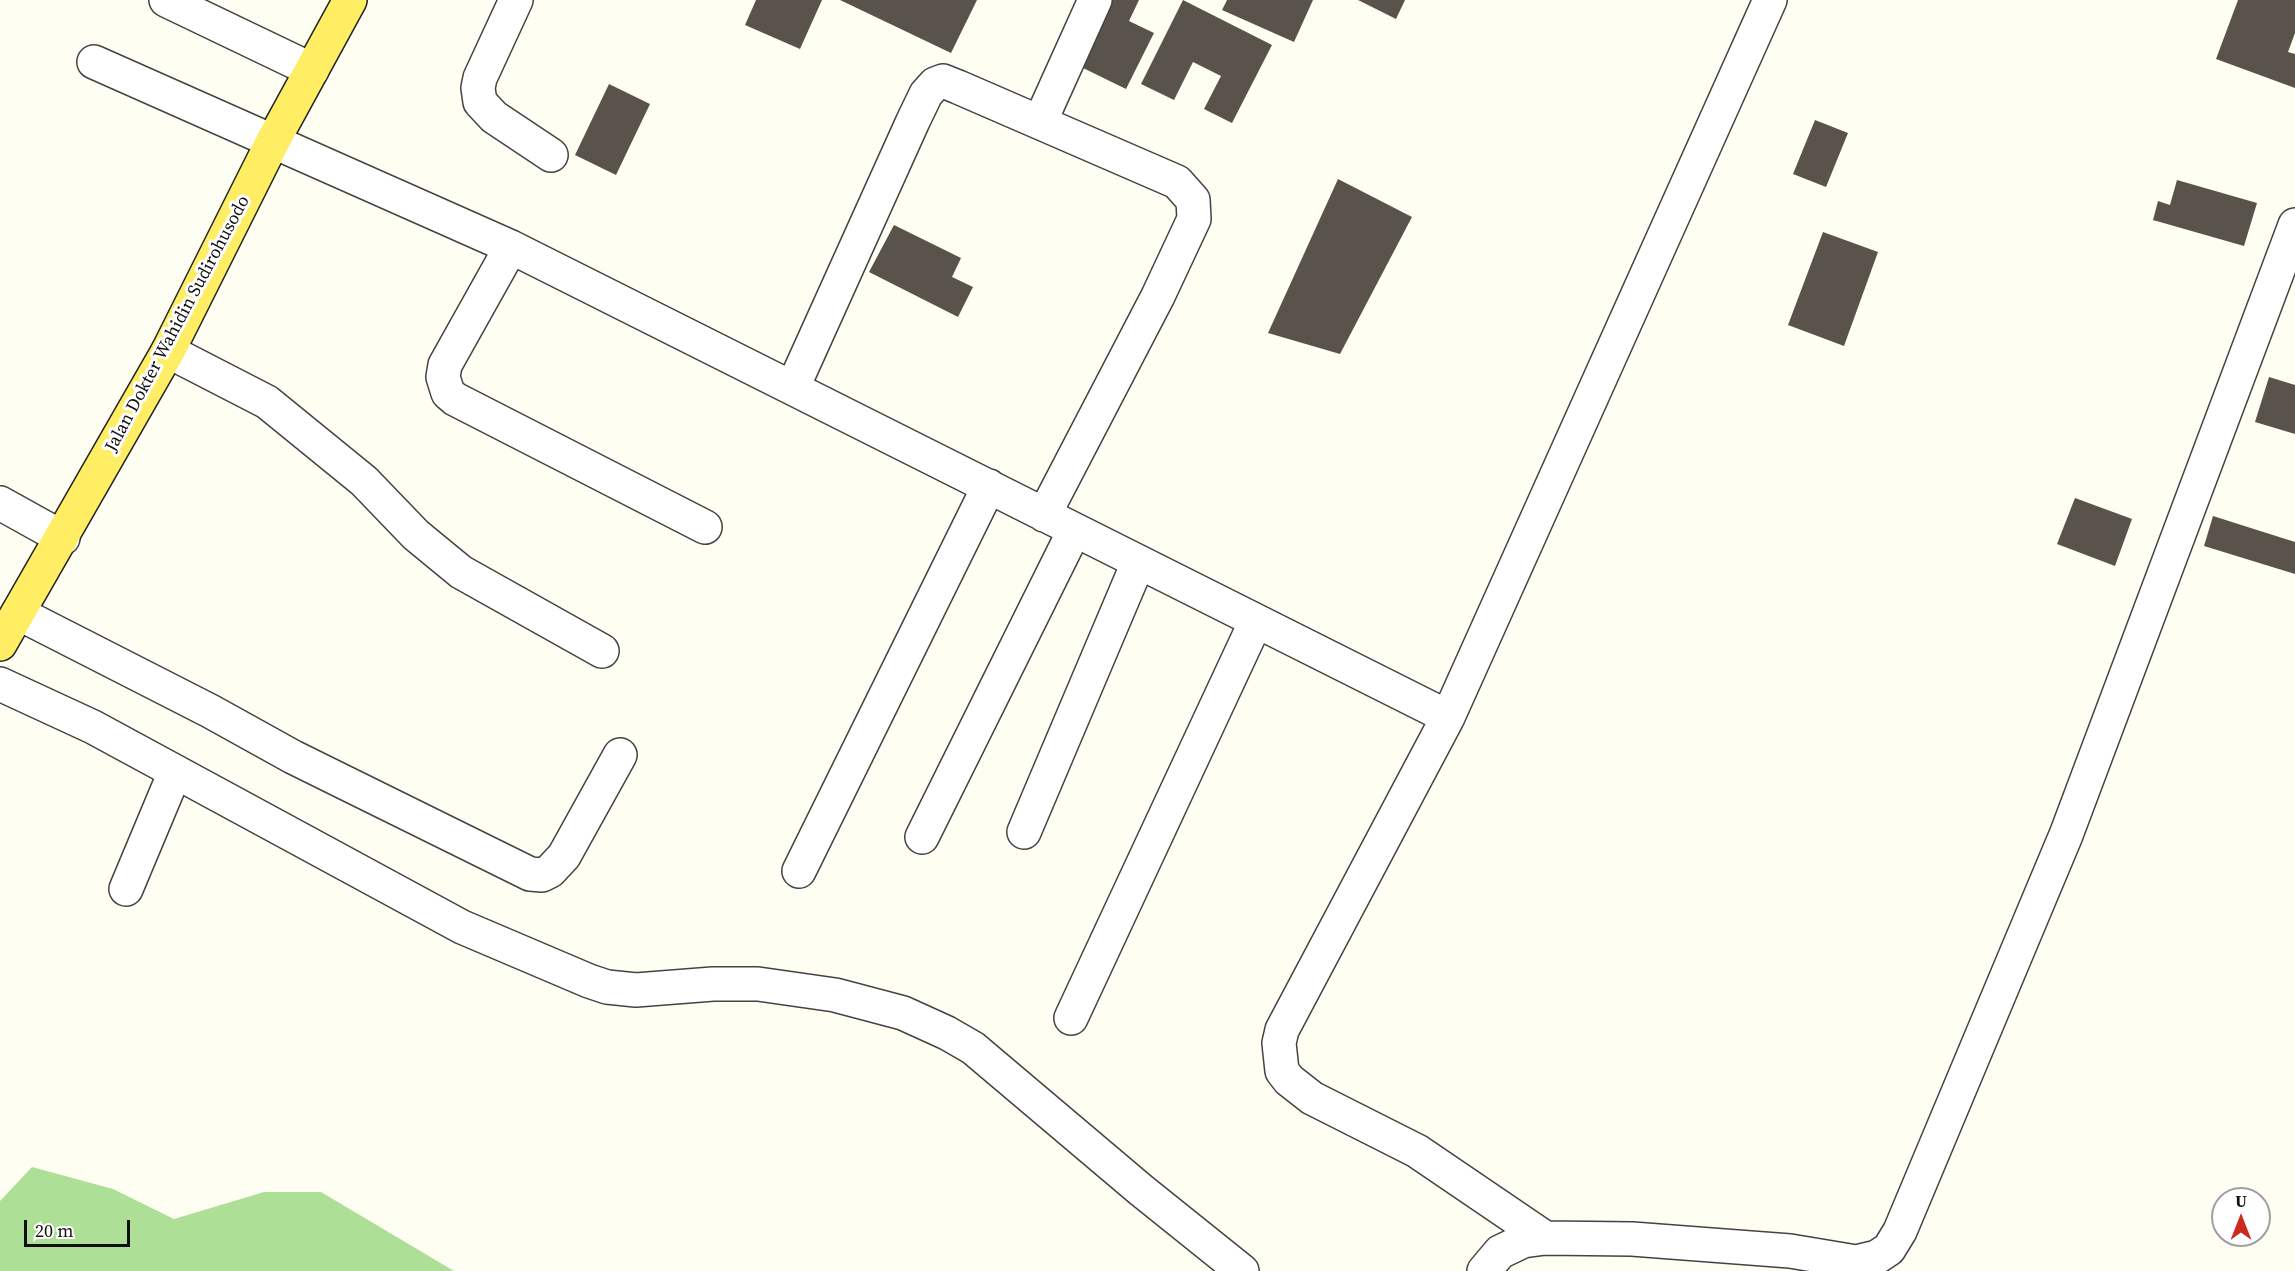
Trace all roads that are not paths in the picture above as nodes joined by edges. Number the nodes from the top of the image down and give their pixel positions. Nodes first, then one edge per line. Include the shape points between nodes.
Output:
1 (166, 0) edge
2 (350, 0) edge
3 (516, 0) edge
4 (1095, 0) edge
5 (1770, 0) edge
6 (94, 62) dead end
7 (312, 70) junction
8 (1040, 122) junction
9 (273, 141) junction
10 (551, 155) dead end
11 (2295, 225) edge
12 (512, 247) junction
13 (168, 351) junction
14 (793, 387) junction
15 (989, 486) junction
16 (0, 503) edge
17 (1044, 515) junction
18 (705, 526) dead end
19 (1074, 531) junction
20 (63, 538) junction
21 (1138, 563) junction
22 (18, 613) junction
23 (1256, 621) junction
24 (0, 644) edge
25 (602, 651) dead end
26 (0, 684) edge
27 (1448, 717) junction
28 (620, 755) dead end
29 (175, 772) junction
30 (1024, 832) dead end
31 (922, 837) dead end
32 (799, 871) dead end
33 (126, 889) dead end
34 (1071, 1018) dead end
35 (1545, 1238) junction
36 (1841, 1265) edge
37 (1242, 1271) edge
38 (1484, 1271) edge

1 - 7 street
2 - 7 main road, Jalan Dokter Wahidin Sudirohusodo
3 - 10 street via 480,78 480,102 494,117
4 - 8 street
5 - 27 street
6 - 9 street
7 - 9 main road, Jalan Dokter Wahidin Sudirohusodo
8 - 14 street via 943,81 935,84 913,121
8 - 17 street via 1177,182 1192,200 1194,219
9 - 12 street
9 - 13 main road, Jalan Dokter Wahidin Sudirohusodo
11 - 36 street via 2066,835 1904,1220 1889,1249 1877,1257
12 - 14 street
12 - 18 street via 445,365 443,377 448,393
13 - 20 main road, Jalan Dokter Wahidin Sudirohusodo
13 - 25 street via 267,402 364,481 416,535 461,572
14 - 15 street
15 - 17 street
15 - 32 street
16 - 20 street
17 - 19 street
19 - 21 street
19 - 31 street
20 - 22 main road, Jalan Dokter Wahidin Sudirohusodo
21 - 23 street
21 - 30 street
22 - 24 main road, Jalan Dokter Wahidin Sudirohusodo
22 - 28 street via 293,757 530,874 550,871 564,856
23 - 27 street
23 - 34 street
26 - 29 street via 93,727
27 - 35 street via 1282,1030 1280,1061 1289,1080 1312,1098 1417,1151
29 - 33 street
29 - 37 street via 462,927 607,987 636,990 758,984 835,995 921,1021 973,1048
35 - 36 street via 1632,1239 1790,1251
35 - 38 street via 1523,1241 1500,1252

